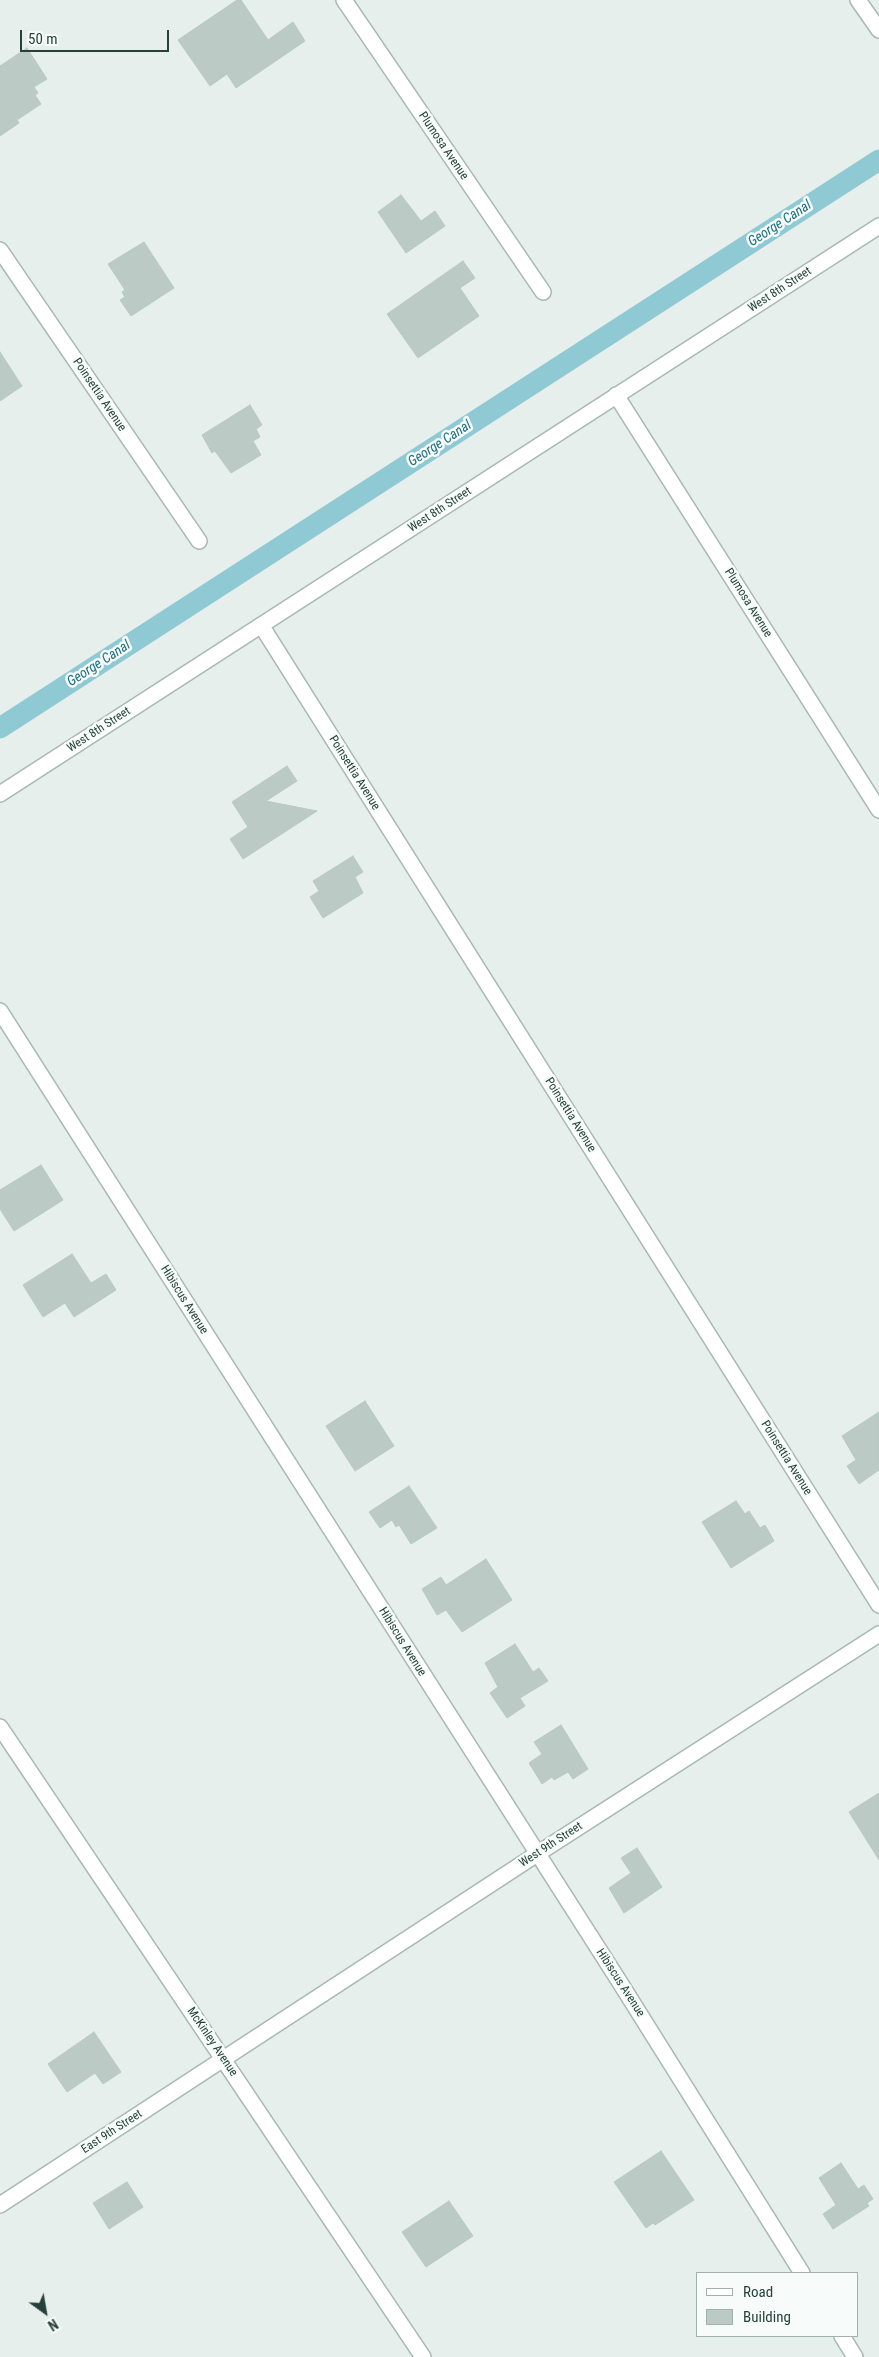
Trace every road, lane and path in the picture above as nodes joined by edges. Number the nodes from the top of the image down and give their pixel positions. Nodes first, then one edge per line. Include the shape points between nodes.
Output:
1 (344, 0) edge
2 (858, 0) edge
3 (879, 30) edge
4 (879, 226) edge
5 (0, 250) edge
6 (543, 292) dead end
7 (616, 395) junction
8 (199, 541) dead end
9 (261, 625) junction
10 (0, 794) edge
11 (879, 810) edge
12 (0, 1011) edge
13 (879, 1605) edge
14 (879, 1634) edge
15 (0, 1727) edge
16 (537, 1854) junction
17 (223, 2058) junction
18 (0, 2205) edge
19 (801, 2272) edge
20 (843, 2337) edge
21 (423, 2357) edge
22 (855, 2357) edge

1 - 6 street, Plumosa Avenue
2 - 3 street
4 - 7 street, West 8th Street
5 - 8 street, Poinsettia Avenue
7 - 9 street, West 8th Street
7 - 11 street, Plumosa Avenue
9 - 10 street, West 8th Street
9 - 13 street, Poinsettia Avenue
12 - 16 street, Hibiscus Avenue
14 - 16 street, West 9th Street
15 - 17 street, McKinley Avenue
16 - 17 street, West 9th Street
16 - 19 street, Hibiscus Avenue
17 - 18 street, East 9th Street
17 - 21 street, McKinley Avenue
20 - 22 street

